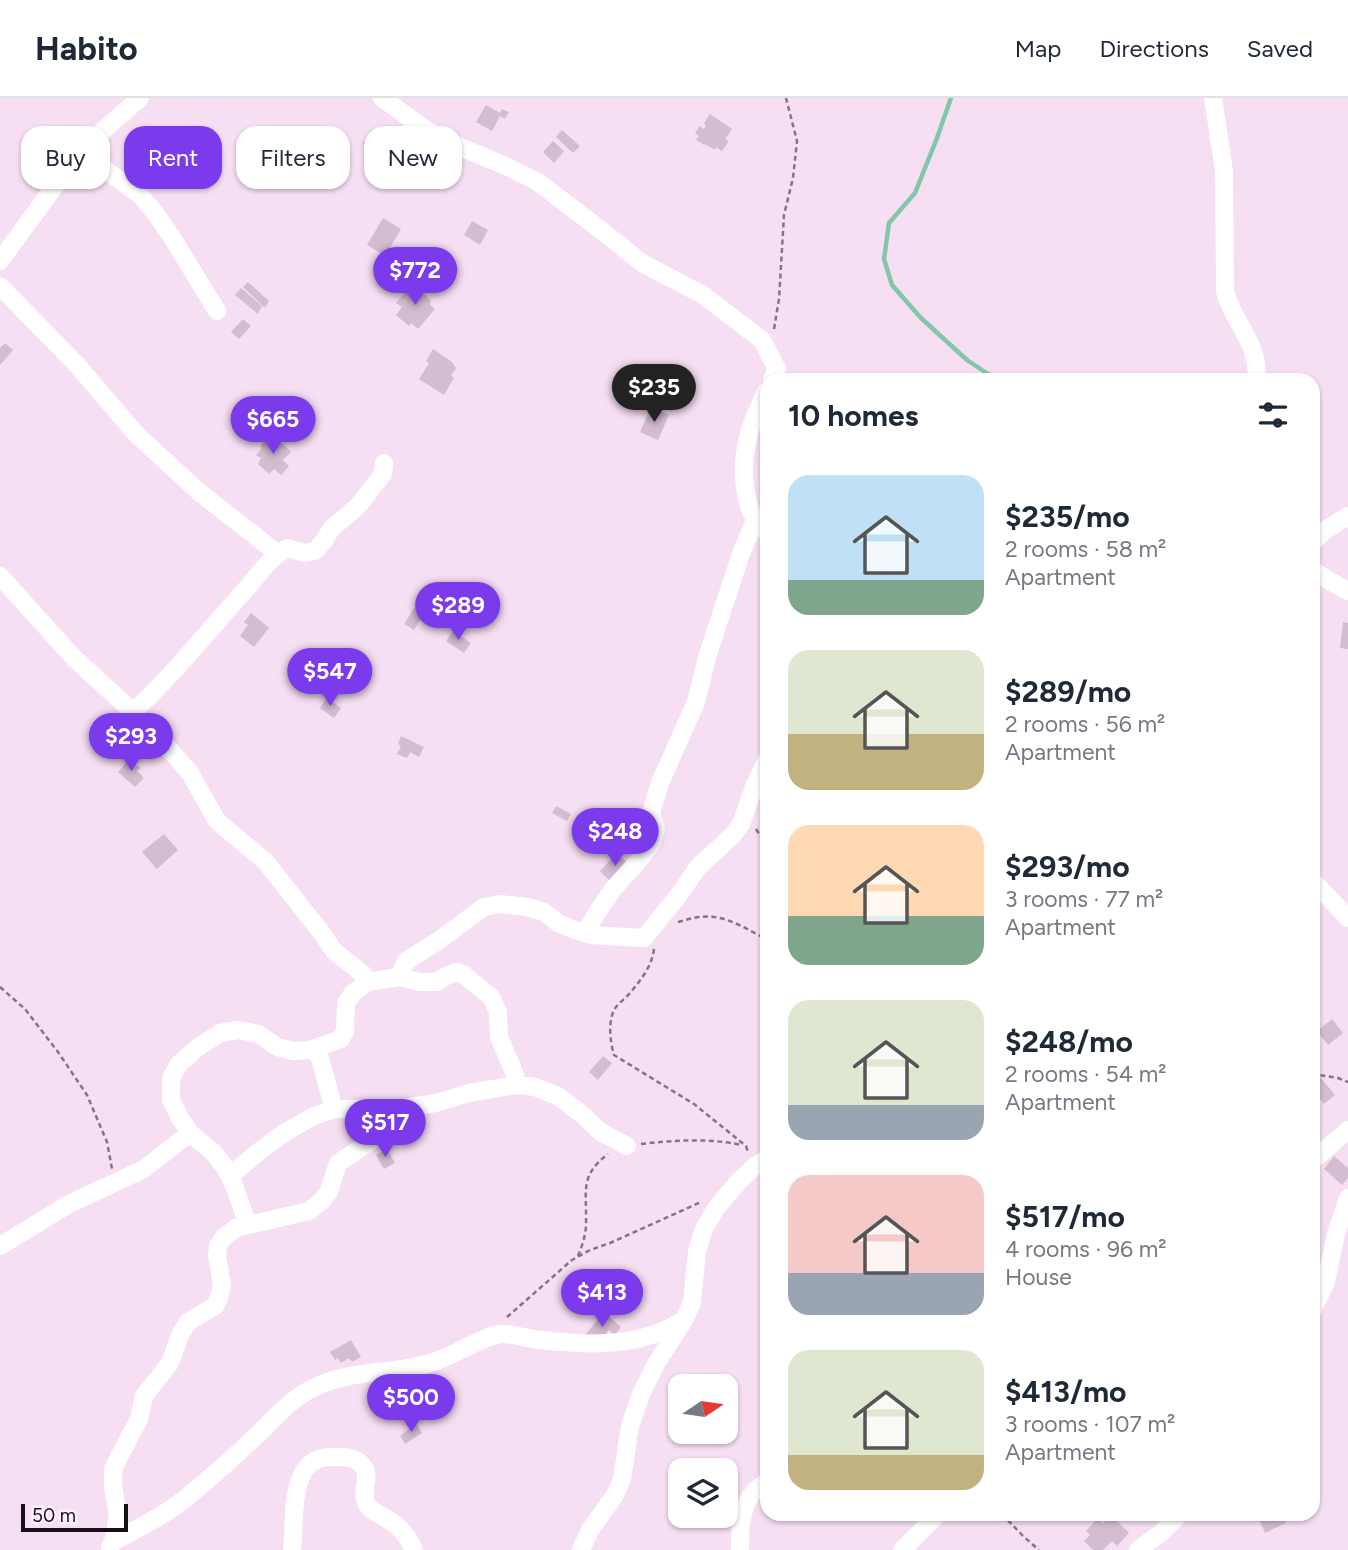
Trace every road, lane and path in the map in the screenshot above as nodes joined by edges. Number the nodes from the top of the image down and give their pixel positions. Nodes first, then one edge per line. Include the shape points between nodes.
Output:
1 (139, 98) edge
2 (382, 98) edge
3 (786, 98) edge
4 (1213, 98) edge
5 (108, 126) edge
6 (110, 173) edge
7 (53, 189) edge
8 (0, 261) edge
9 (0, 286) edge
10 (218, 311) dead end
11 (769, 353) junction
12 (775, 373) edge
13 (1256, 373) edge
14 (760, 406) edge
15 (384, 463) dead end
16 (1348, 516) edge
17 (760, 524) edge
18 (760, 526) edge
19 (1320, 535) edge
20 (277, 553) junction
21 (1320, 575) edge
22 (0, 576) edge
23 (1348, 590) edge
24 (133, 712) junction
25 (760, 774) edge
26 (1320, 888) edge
27 (1348, 918) edge
28 (676, 923) dead end
29 (585, 933) junction
30 (760, 936) edge
31 (644, 938) junction
32 (399, 977) junction
33 (368, 982) junction
34 (0, 988) edge
35 (317, 1048) junction
36 (1320, 1075) edge
37 (1348, 1082) edge
38 (517, 1085) junction
39 (334, 1108) junction
40 (398, 1112) junction
41 (1348, 1130) edge
42 (190, 1133) junction
43 (627, 1146) junction
44 (746, 1146) junction
45 (1320, 1154) edge
46 (760, 1162) edge
47 (760, 1164) edge
48 (230, 1176) junction
49 (114, 1183) junction
50 (1348, 1198) edge
51 (706, 1200) dead end
52 (247, 1225) junction
53 (0, 1247) edge
54 (579, 1256) junction
55 (1320, 1297) edge
56 (684, 1320) junction
57 (503, 1321) dead end
58 (760, 1487) edge
59 (931, 1521) edge
60 (1009, 1521) edge
61 (1173, 1521) edge
62 (111, 1546) edge
63 (292, 1550) edge
64 (414, 1550) edge
65 (581, 1550) edge
66 (740, 1550) edge
67 (902, 1550) edge
68 (1039, 1550) edge
69 (1138, 1550) edge

1 - 5 street
2 - 11 street via 446,141 538,182 642,263 703,295 762,340
3 - 11 path via 797,142
4 - 13 street via 1224,171 1228,304 1253,347
6 - 10 street via 140,195 155,213
7 - 8 street
9 - 20 street via 136,434 199,492
11 - 12 street
14 - 17 street via 748,437 744,479 749,507
15 - 20 street via 383,474 358,506 331,529 315,551 288,548
16 - 19 street
18 - 29 street via 741,554 696,702 660,783 651,813 656,829 652,843 614,888
20 - 24 street
21 - 23 street
22 - 24 street via 73,657
24 - 33 street via 190,773 217,821 265,861 334,951
25 - 31 street via 741,824 698,867
26 - 27 street
28 - 30 path via 700,916 718,917
29 - 31 street
29 - 32 street via 536,909 484,906 406,961
31 - 44 path via 656,935 653,959 615,1008 611,1020 614,1055 694,1104
32 - 33 street
32 - 38 street via 437,982 457,972 491,998 498,1013 499,1037
33 - 35 street via 346,1003 341,1039
34 - 49 path via 25,1009 87,1096 107,1142
35 - 39 street
35 - 42 street via 293,1051 277,1047 259,1034 220,1032 179,1064 171,1078 171,1100
36 - 37 path
38 - 40 street
38 - 43 street via 558,1096 599,1131
39 - 40 street via 384,1115
39 - 48 street via 284,1133
40 - 52 street via 391,1128 338,1163 322,1201 309,1210
41 - 45 street
42 - 48 street via 214,1153
42 - 49 street via 144,1169
43 - 44 path via 717,1140
43 - 54 path via 596,1163 588,1176 586,1227
44 - 46 path
47 - 56 street via 738,1182 704,1229 692,1303
48 - 52 street
49 - 53 street via 69,1204
50 - 55 street
51 - 54 path
52 - 62 street via 224,1237 218,1247 219,1298 181,1333 170,1363 144,1396 139,1419 118,1457 113,1486 118,1515
54 - 57 path
56 - 62 street via 642,1338 597,1345 502,1334 439,1360 321,1384 286,1406 178,1505
56 - 65 street via 641,1394 630,1426 622,1479
58 - 66 street via 745,1507
59 - 67 street
60 - 68 path
61 - 69 street
63 - 64 street via 302,1471 316,1458 333,1457 353,1458 364,1466 366,1502 404,1532

